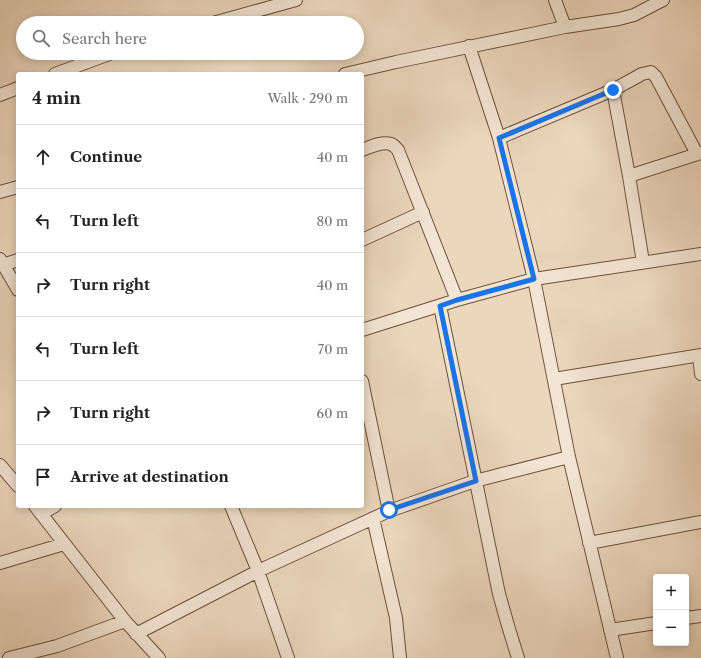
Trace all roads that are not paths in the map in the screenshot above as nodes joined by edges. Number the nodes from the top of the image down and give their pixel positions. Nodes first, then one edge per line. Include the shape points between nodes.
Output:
1 (296, 0) edge
2 (555, 0) edge
3 (662, 0) edge
4 (238, 16) edge
5 (566, 26) junction
6 (469, 46) junction
7 (93, 60) edge
8 (60, 72) edge
9 (354, 72) edge
10 (16, 89) edge
11 (613, 90) junction
12 (0, 95) edge
13 (499, 138) junction
14 (364, 149) edge
15 (699, 153) edge
16 (629, 176) junction
17 (16, 188) edge
18 (0, 192) edge
19 (423, 212) junction
20 (364, 239) edge
21 (701, 254) edge
22 (16, 260) edge
23 (1, 262) edge
24 (643, 262) junction
25 (534, 279) junction
26 (16, 287) edge
27 (457, 300) junction
28 (440, 306) junction
29 (364, 329) edge
30 (700, 356) edge
31 (701, 374) edge
32 (554, 379) junction
33 (364, 391) edge
34 (569, 457) junction
35 (0, 465) edge
36 (476, 481) junction
37 (16, 484) edge
38 (232, 508) edge
39 (38, 510) edge
40 (389, 510) junction
41 (373, 518) junction
42 (701, 522) edge
43 (589, 543) junction
44 (64, 544) junction
45 (0, 563) edge
46 (258, 571) junction
47 (701, 616) edge
48 (689, 618) edge
49 (125, 621) junction
50 (653, 623) edge
51 (610, 630) junction
52 (136, 634) junction
53 (9, 658) edge
54 (159, 658) edge
55 (288, 658) edge
56 (400, 658) edge
57 (518, 658) edge
58 (617, 658) edge

1 - 4 street
2 - 5 street
3 - 5 street via 634,15
5 - 6 street
6 - 9 street
6 - 13 street
7 - 8 street
10 - 12 street
11 - 13 street
11 - 15 street via 642,74 651,72
11 - 16 street
13 - 25 street
14 - 19 street via 389,143 398,150
15 - 16 street
16 - 24 street
17 - 18 street
19 - 20 street
19 - 27 street
21 - 24 street
22 - 23 street
23 - 26 street
24 - 25 street
25 - 27 street
25 - 32 street
27 - 28 street
28 - 29 street
28 - 36 street
30 - 31 street
30 - 32 street
32 - 34 street
33 - 40 street
34 - 36 street
34 - 43 street
35 - 37 street
36 - 40 street
36 - 57 street via 499,594
38 - 46 street
39 - 44 street
40 - 41 street
41 - 46 street
41 - 56 street via 396,618
42 - 43 street
43 - 51 street
44 - 45 street
44 - 49 street
46 - 52 street
46 - 55 street
47 - 48 street
49 - 52 street
49 - 53 street via 57,646
50 - 51 street
51 - 58 street
52 - 54 street

